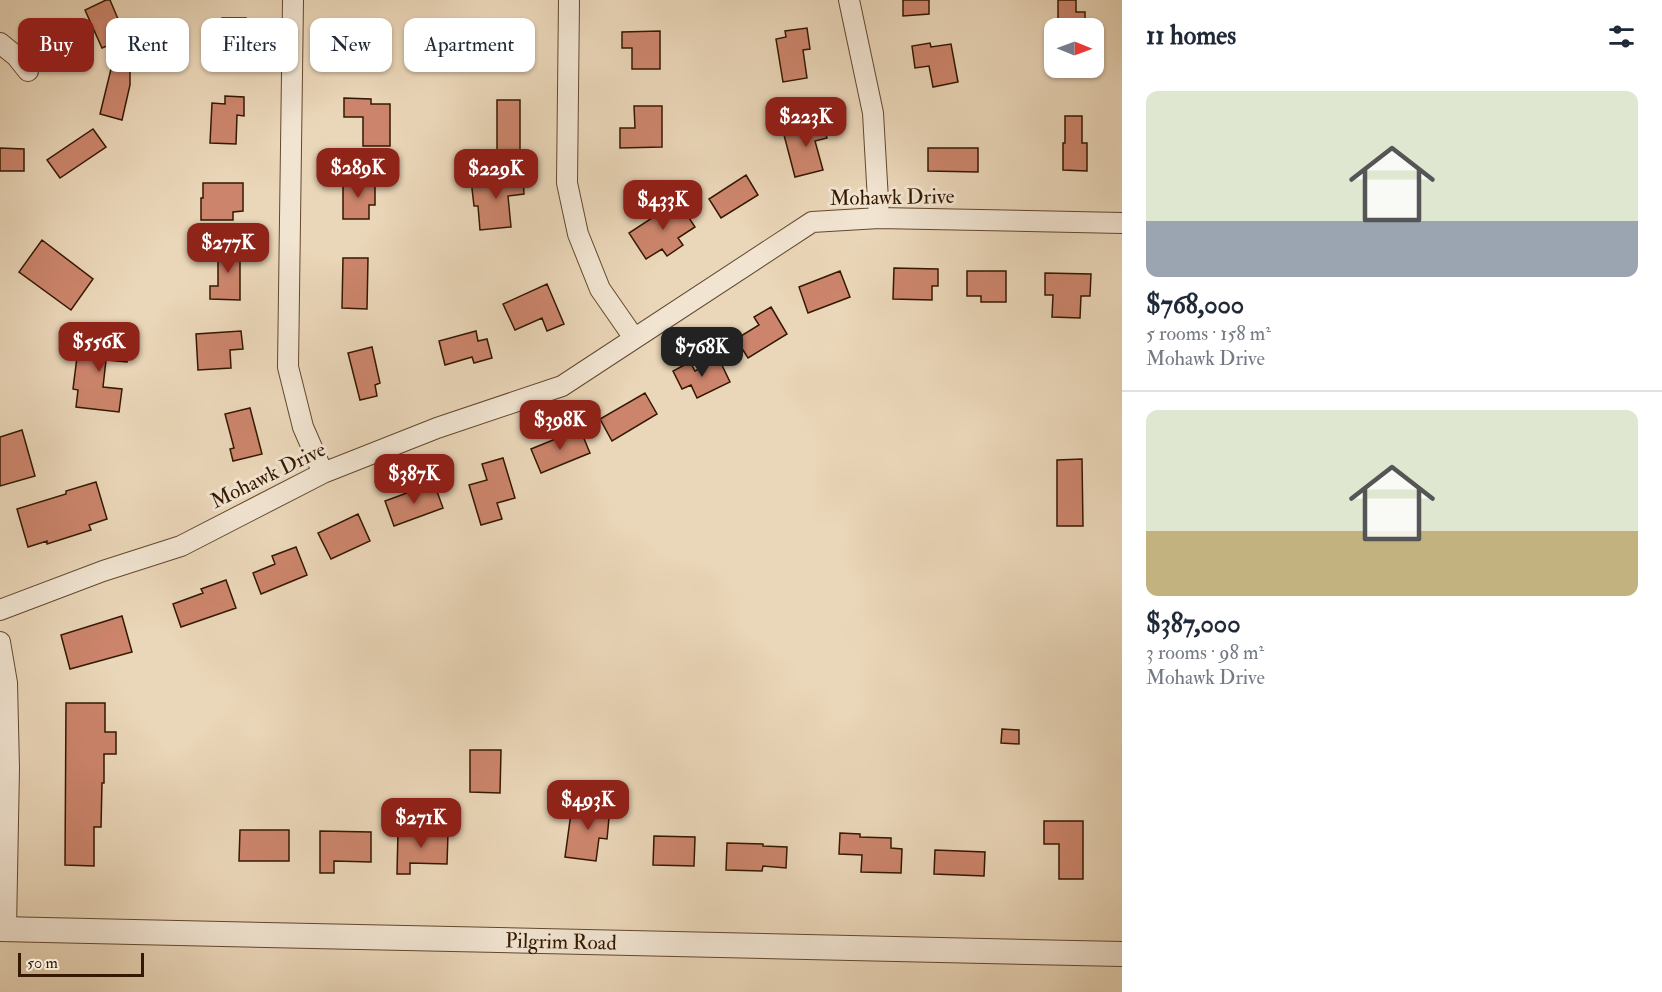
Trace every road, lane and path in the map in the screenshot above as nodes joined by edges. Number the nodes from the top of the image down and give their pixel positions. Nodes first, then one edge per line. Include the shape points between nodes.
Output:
1 (293, 0) edge
2 (569, 0) edge
3 (849, 0) edge
4 (0, 43) edge
5 (18, 58) edge
6 (879, 219) junction
7 (1122, 223) edge
8 (634, 338) junction
9 (323, 473) junction
10 (0, 610) edge
11 (0, 642) edge
12 (5, 769) edge
13 (3, 929) edge
14 (1122, 954) edge

1 - 9 street via 288,367 303,427
2 - 8 street via 567,183 578,234 600,289
3 - 6 street via 873,113
4 - 5 street
6 - 7 street, Mohawk Drive
6 - 8 street, Mohawk Drive via 812,222
8 - 9 street, Mohawk Drive via 562,386 437,428
9 - 10 street, Mohawk Drive via 181,546
11 - 12 street via 7,683
12 - 13 street
13 - 14 street, Pilgrim Road

